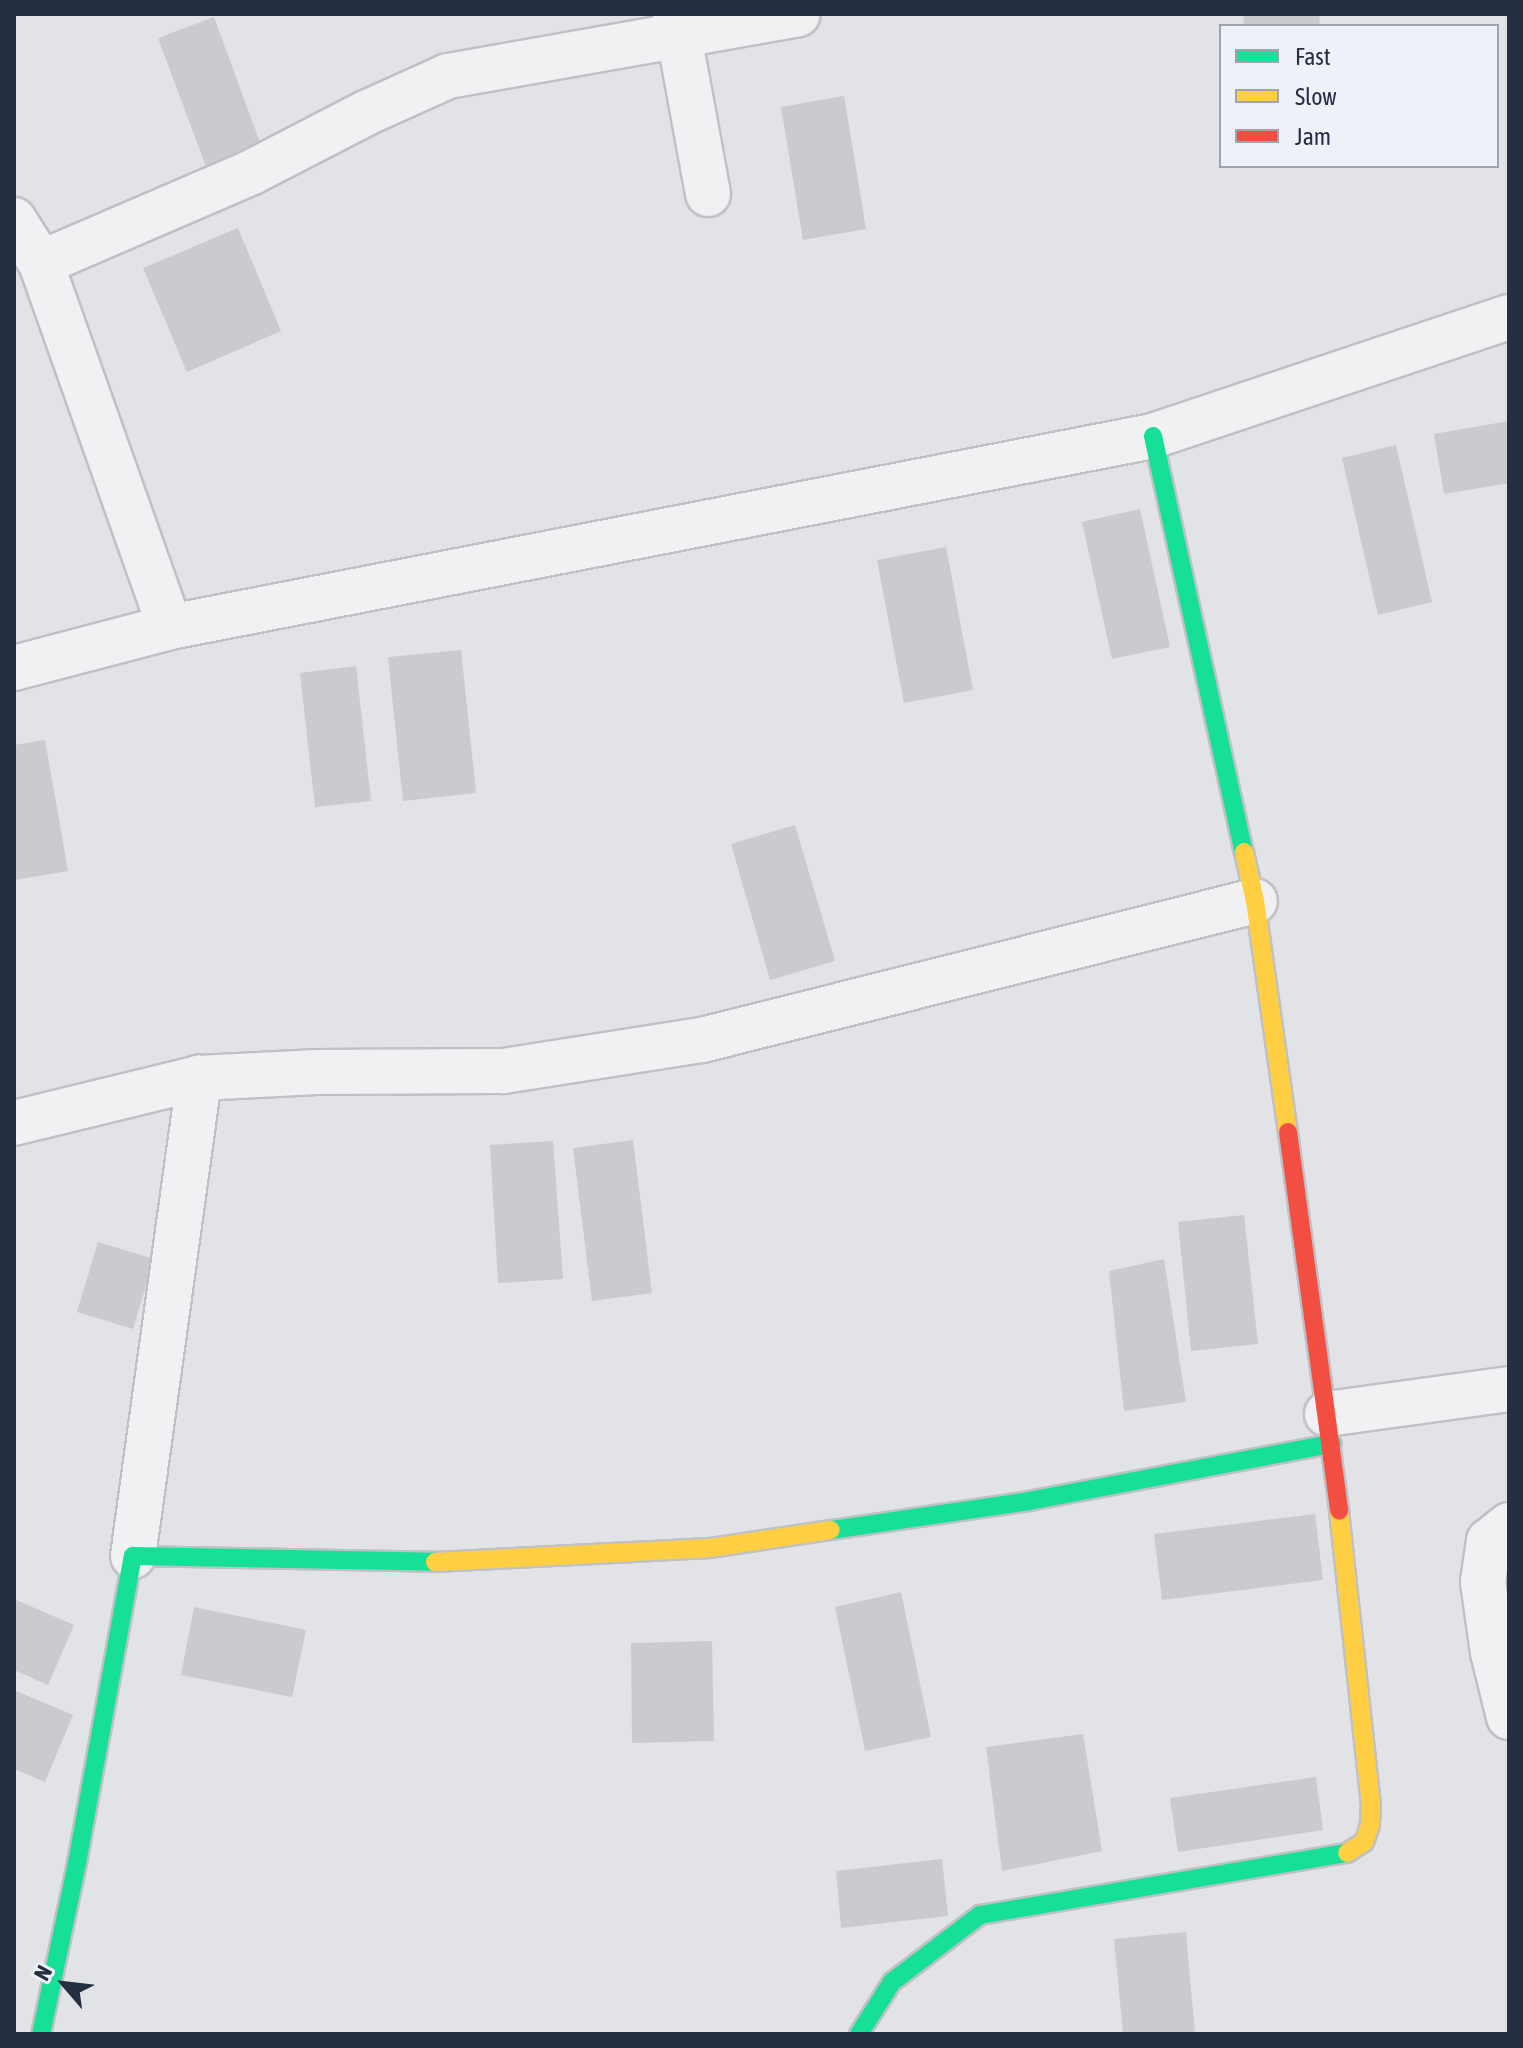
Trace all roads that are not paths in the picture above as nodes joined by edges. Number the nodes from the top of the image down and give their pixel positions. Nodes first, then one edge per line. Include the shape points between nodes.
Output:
1 (798, 14) edge
2 (677, 24) edge
3 (708, 194) dead end
4 (14, 220) edge
5 (41, 263) junction
6 (1509, 317) edge
7 (1153, 436) junction
8 (170, 627) junction
9 (14, 668) edge
10 (1255, 901) junction
11 (199, 1078) junction
12 (14, 1123) edge
13 (1509, 1389) edge
14 (1330, 1429) junction
15 (1509, 1525) edge
16 (133, 1556) junction
17 (1509, 1717) edge
18 (41, 2034) edge
19 (859, 2034) edge

1 - 2 street
2 - 3 street
2 - 5 street via 448,76 250,173
4 - 5 street
5 - 8 street
6 - 7 street
7 - 8 street
7 - 10 street
8 - 9 street
10 - 11 street via 702,1040 503,1071
10 - 14 street
11 - 12 street
11 - 16 street
13 - 14 street
14 - 16 street via 1029,1501 710,1548 415,1563
14 - 19 street via 1371,1804 1364,1842 1342,1856 980,1915 892,1982
15 - 17 street via 1489,1541 1483,1582
16 - 18 street

